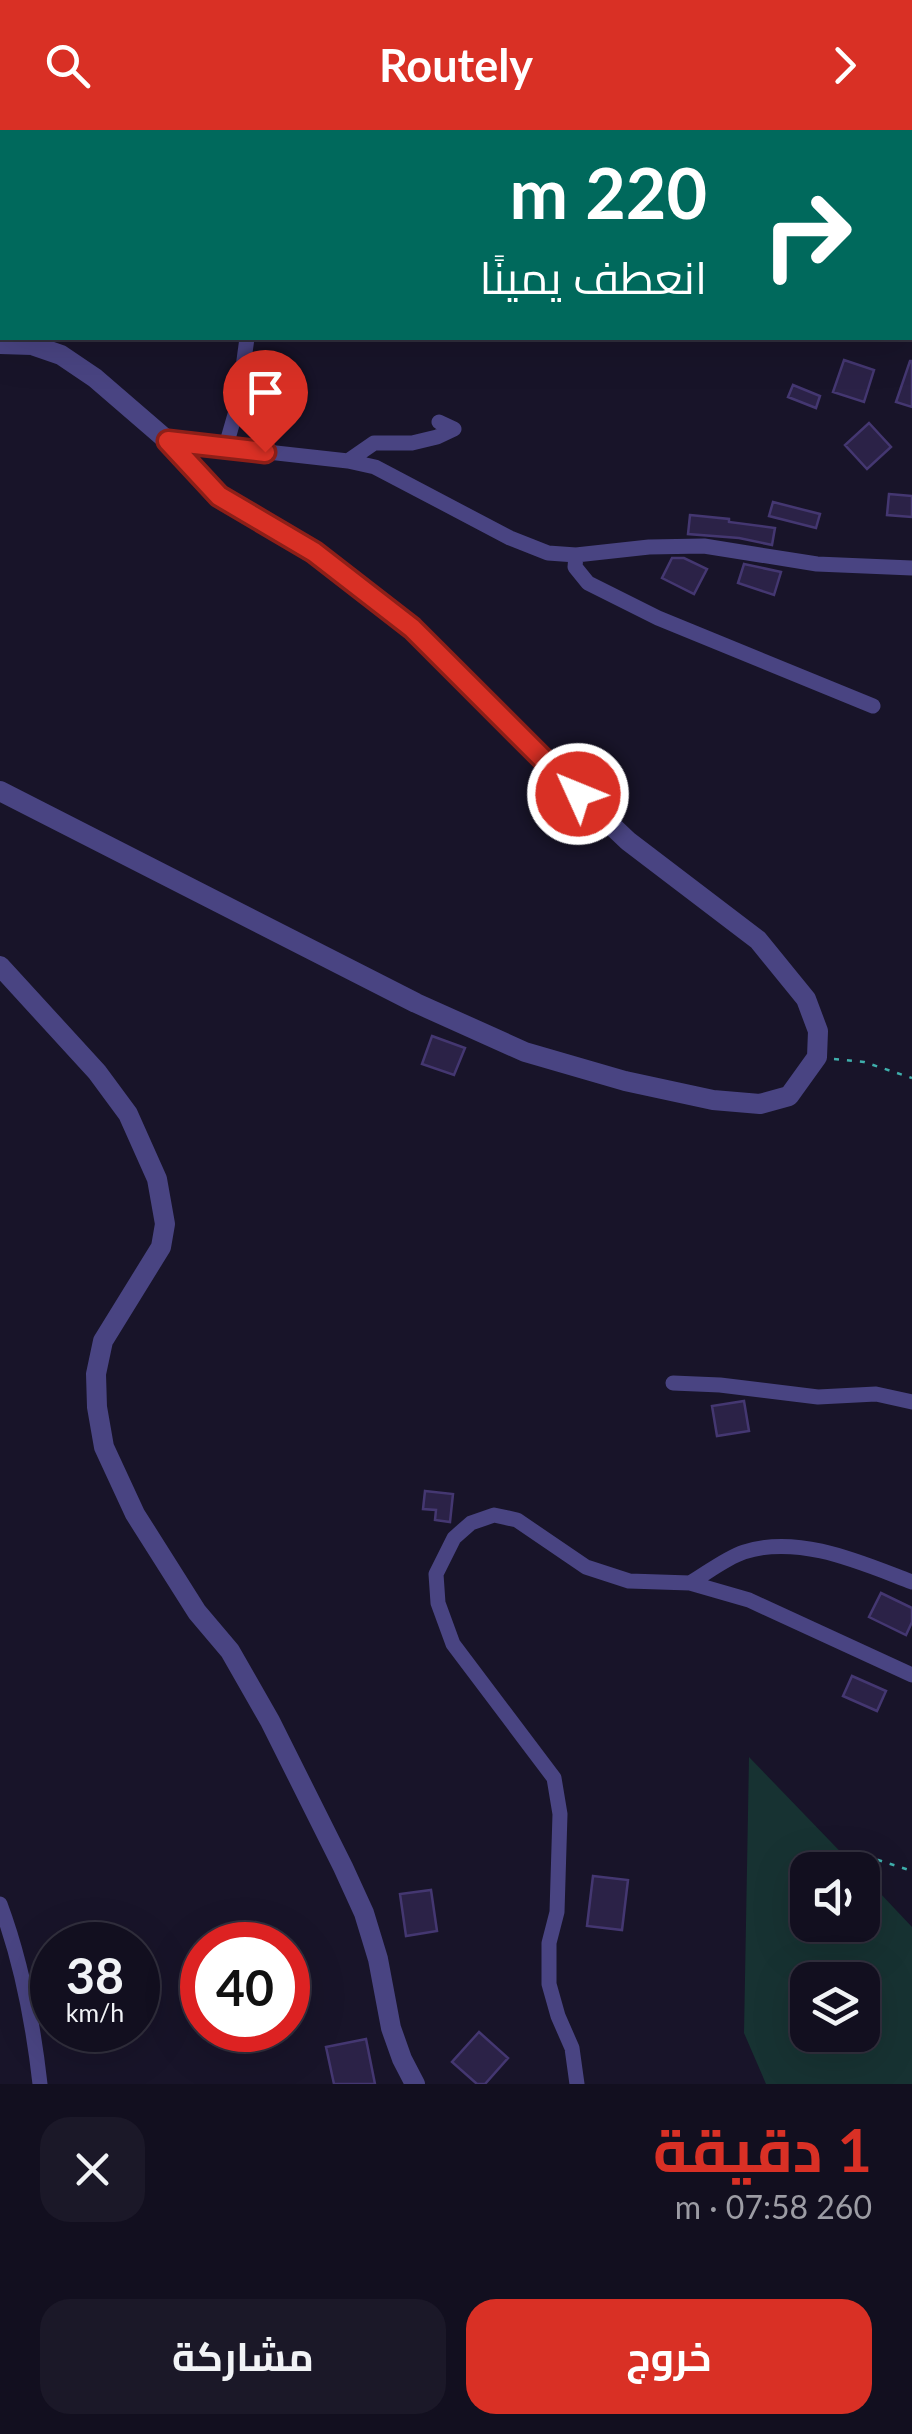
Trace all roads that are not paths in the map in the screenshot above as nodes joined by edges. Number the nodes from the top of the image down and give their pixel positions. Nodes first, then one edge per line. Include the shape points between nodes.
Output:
1 (247, 340) edge
2 (0, 344) edge
3 (440, 422) dead end
4 (168, 441) junction
5 (225, 448) junction
6 (348, 460) junction
7 (576, 555) junction
8 (912, 568) edge
9 (874, 706) dead end
10 (0, 790) edge
11 (0, 966) edge
12 (673, 1383) dead end
13 (912, 1402) edge
14 (912, 1582) edge
15 (690, 1583) junction
16 (912, 1675) edge
17 (0, 1904) edge
18 (40, 2084) edge
19 (414, 2084) edge
20 (577, 2084) edge

1 - 5 street
2 - 4 street via 62,355
3 - 6 street via 454,428 412,443 374,444
4 - 5 street
4 - 10 street via 219,496 314,552 412,628 628,841 758,940 806,999 818,1031 817,1057 790,1096 760,1104 625,1081 525,1052
5 - 6 street
6 - 7 street via 375,467 510,538 548,553
7 - 8 street via 704,546 817,564
7 - 9 street via 575,567 588,583
11 - 19 street via 128,1114 157,1179 162,1248 104,1340 96,1374 104,1447 135,1514 230,1651 344,1867
12 - 13 street via 818,1397 876,1394
14 - 15 street via 819,1551 777,1546 743,1552
15 - 16 street via 748,1600
15 - 20 street via 630,1581 586,1567 517,1520 494,1516 454,1538 436,1574 453,1644 554,1778 560,1814 549,1984
17 - 18 street via 23,1975

